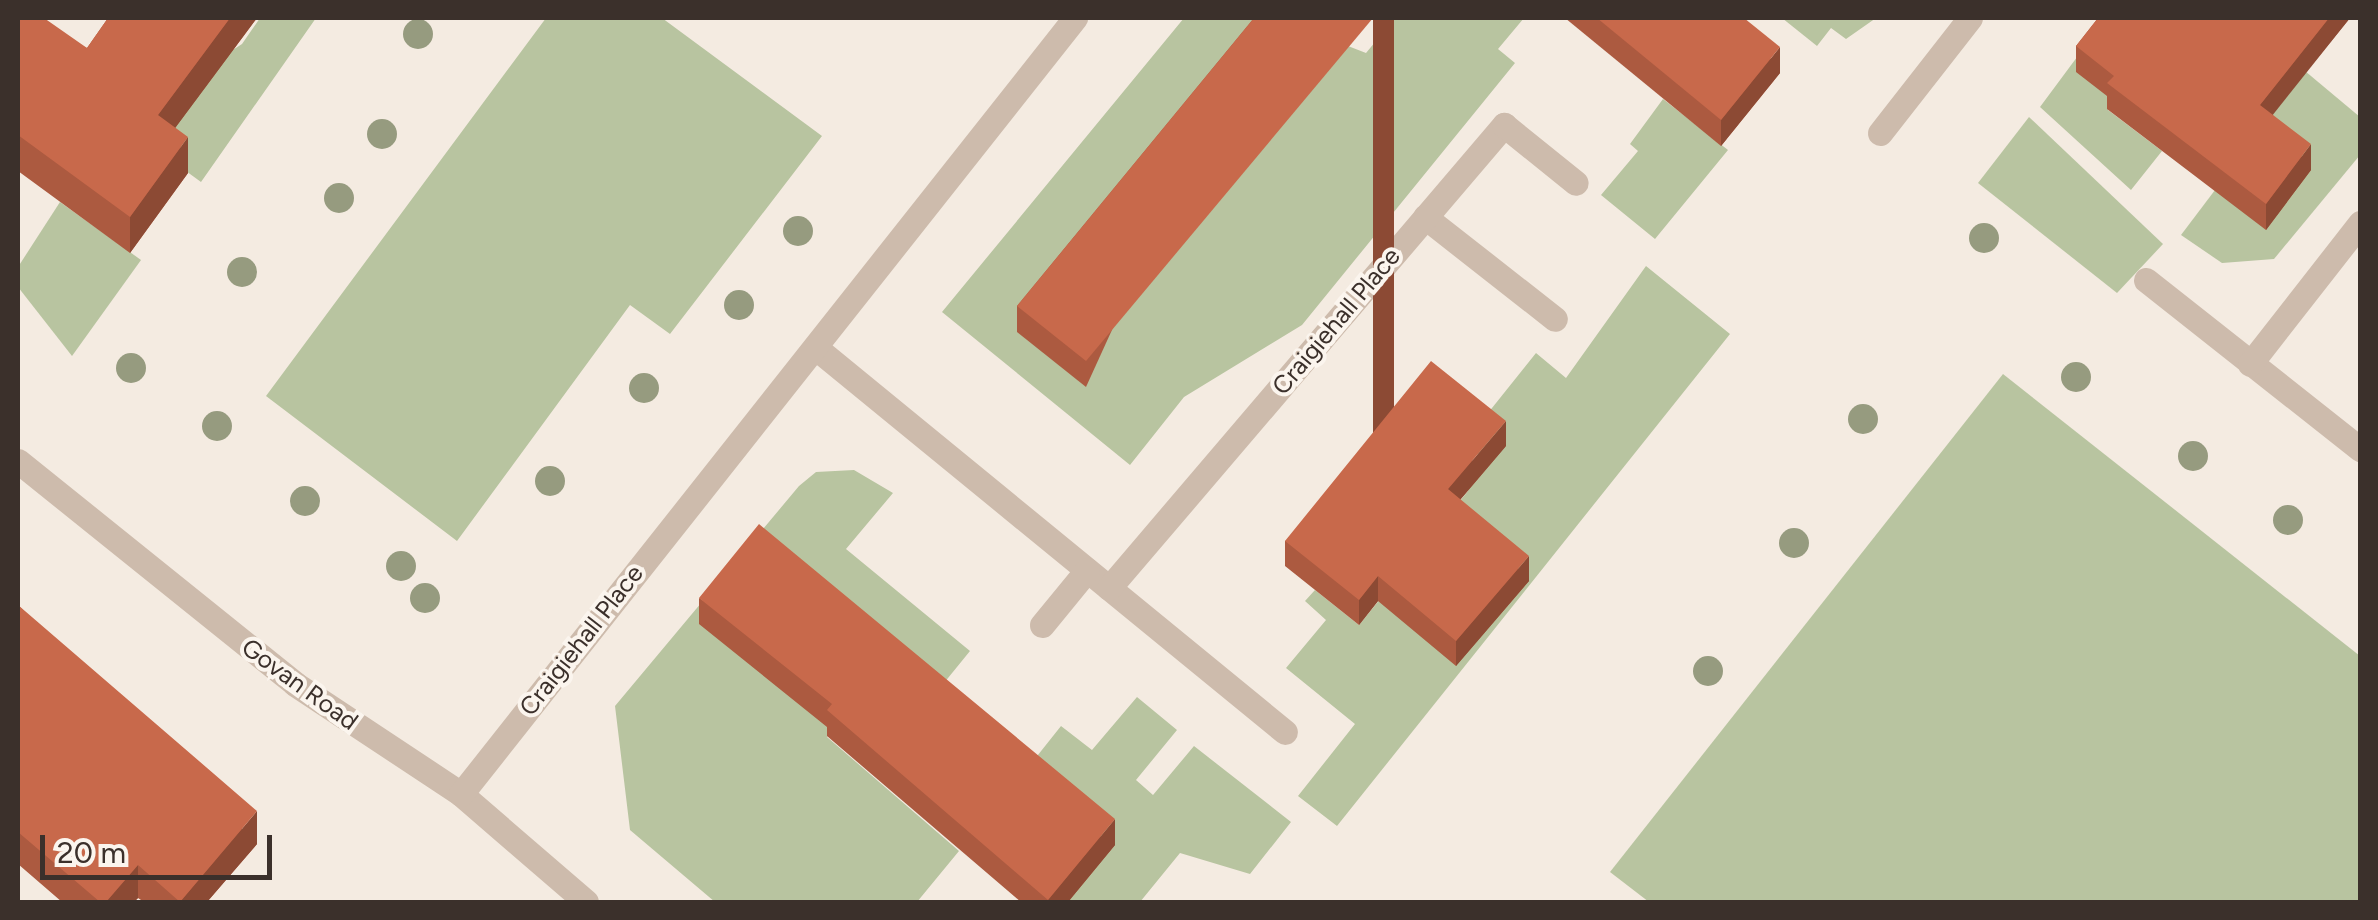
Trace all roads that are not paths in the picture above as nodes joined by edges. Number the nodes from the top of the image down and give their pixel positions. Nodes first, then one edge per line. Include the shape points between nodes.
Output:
1 (1076, 18) edge
2 (1970, 18) edge
3 (1880, 134) dead end
4 (1576, 183) dead end
5 (1425, 217) junction
6 (2360, 223) edge
7 (2146, 280) dead end
8 (1556, 320) dead end
9 (816, 348) junction
10 (2250, 364) junction
11 (2360, 449) edge
12 (18, 460) edge
13 (1087, 570) junction
14 (1110, 588) junction
15 (1042, 626) dead end
16 (1285, 732) dead end
17 (461, 794) junction
18 (586, 902) edge

1 - 9 street, Craigiehall Place
2 - 3 street
4 - 5 street, Craigiehall Place via 1504,125
5 - 8 street
5 - 14 street, Craigiehall Place
6 - 10 street
7 - 10 street
9 - 13 street
9 - 17 street, Craigiehall Place
10 - 11 street
12 - 17 street, Govan Road via 294,684
13 - 14 street
13 - 15 street
14 - 16 street
17 - 18 street, Govan Road

